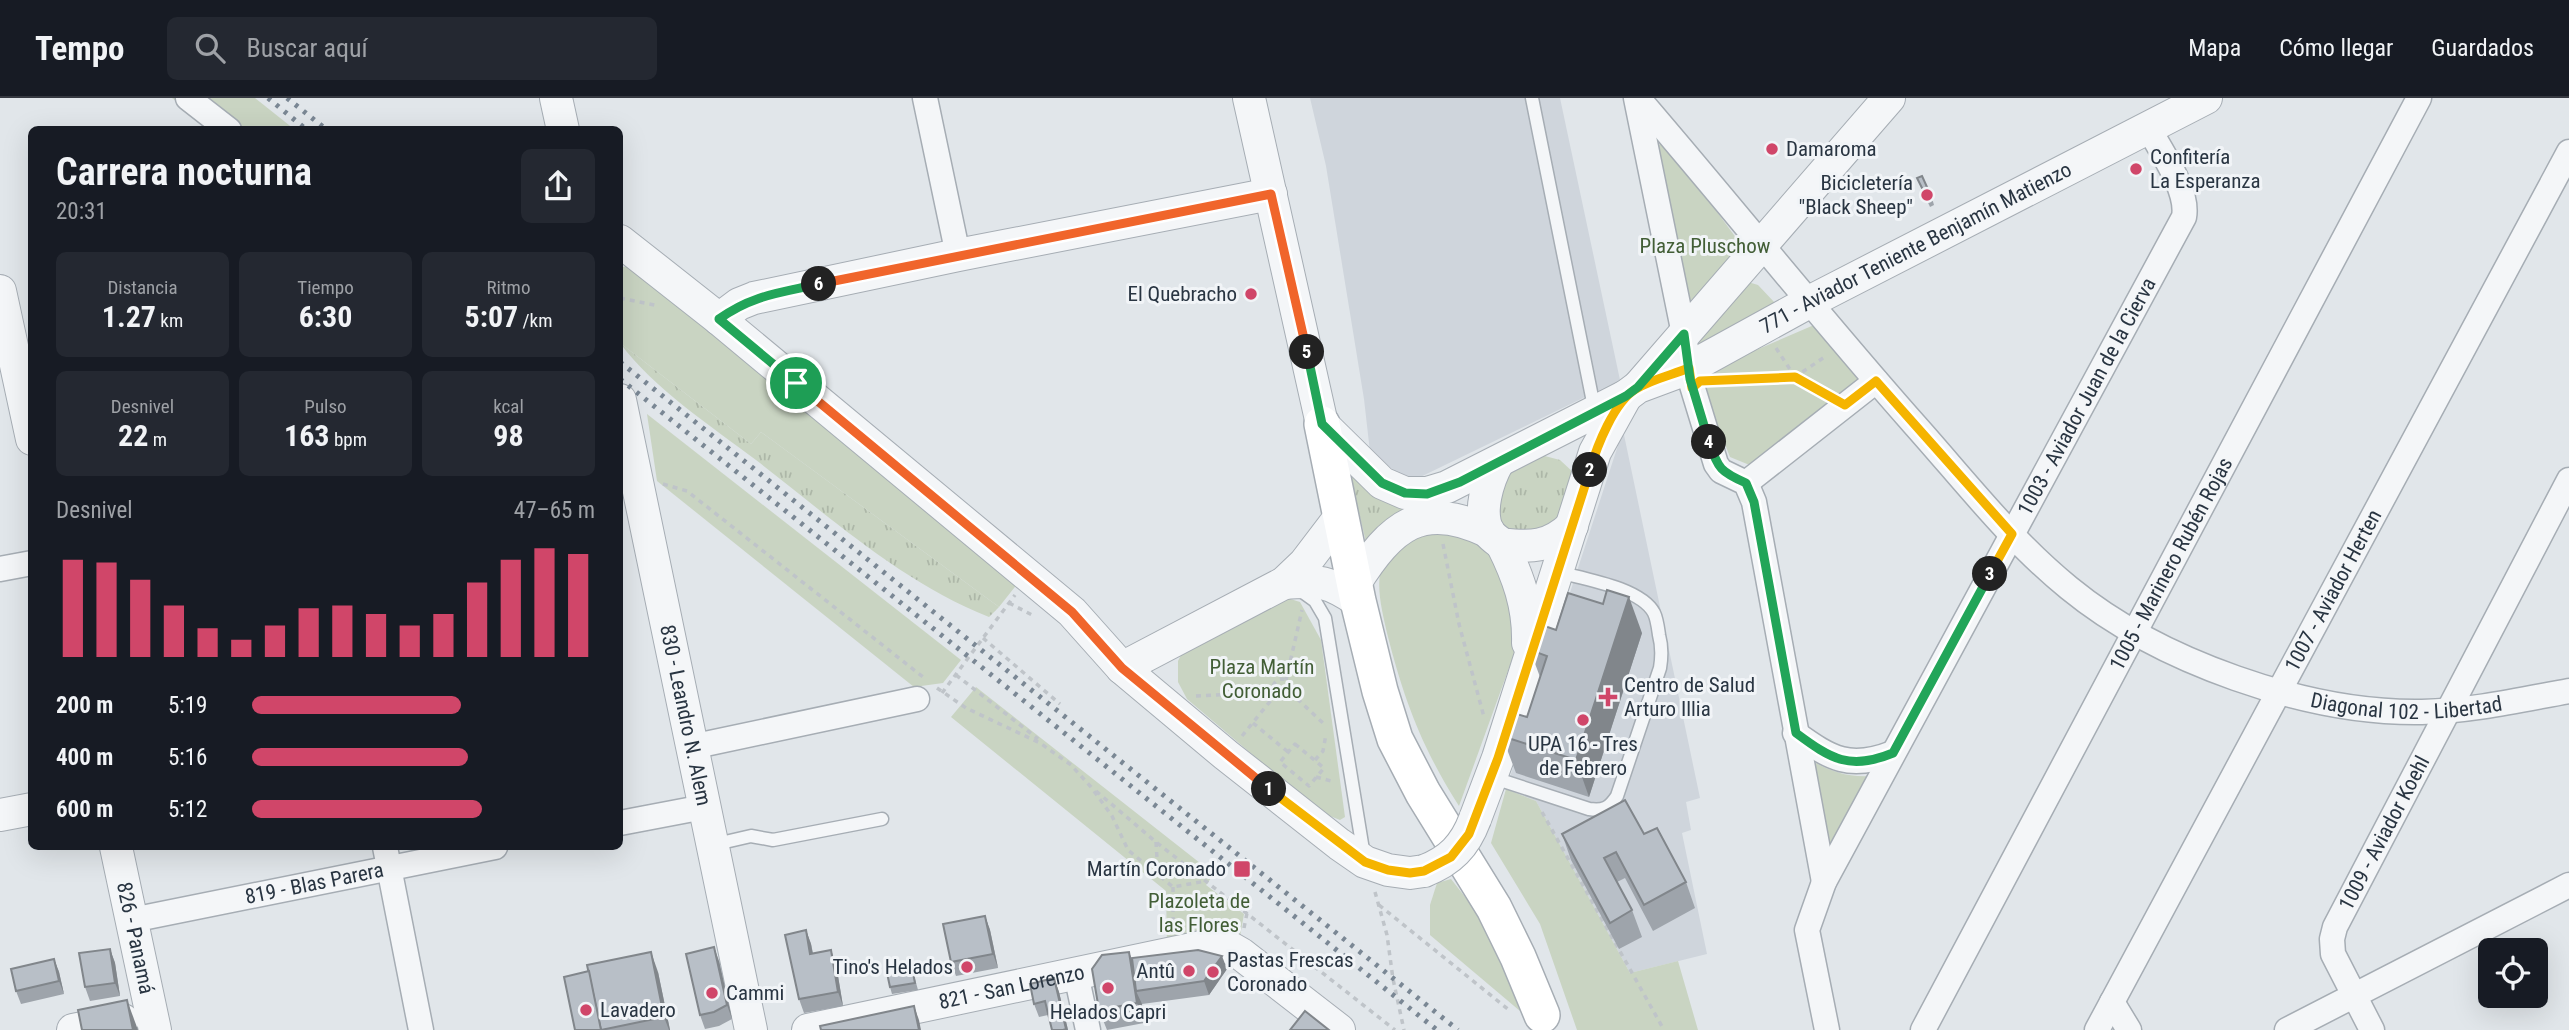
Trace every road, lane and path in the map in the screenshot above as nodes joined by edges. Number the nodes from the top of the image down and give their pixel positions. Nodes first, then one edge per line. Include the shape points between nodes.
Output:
1 (188, 98) edge
2 (556, 98) edge
3 (925, 98) edge
4 (1249, 98) edge
5 (1532, 98) edge
6 (1637, 98) edge
7 (1889, 98) edge
8 (2206, 98) edge
9 (2419, 98) edge
10 (224, 126) edge
11 (562, 126) edge
12 (2149, 128) junction
13 (2569, 152) edge
14 (1271, 194) junction
15 (623, 243) edge
16 (1761, 246) junction
17 (958, 255) junction
18 (0, 291) edge
19 (1809, 302) junction
20 (719, 319) junction
21 (1763, 328) junction
22 (1684, 334) junction
23 (10, 335) edge
24 (1845, 344) junction
25 (1795, 377) junction
26 (1690, 378) junction
27 (1876, 381) junction
28 (1632, 392) junction
29 (1845, 405) junction
30 (1595, 412) junction
31 (28, 420) edge
32 (623, 423) edge
33 (1322, 424) junction
34 (1533, 443) junction
35 (1498, 462) junction
36 (2569, 480) edge
37 (1746, 483) junction
38 (1585, 487) junction
39 (632, 492) edge
40 (1340, 517) junction
41 (1436, 517) junction
42 (1572, 526) junction
43 (2012, 534) junction
44 (1495, 538) junction
45 (28, 564) edge
46 (0, 569) edge
47 (1558, 572) junction
48 (1029, 577) junction
49 (1295, 588) junction
50 (1356, 592) junction
51 (2135, 632) junction
52 (983, 638) junction
53 (1173, 642) junction
54 (1527, 663) junction
55 (1122, 668) junction
56 (956, 675) junction
57 (1286, 680) junction
58 (2569, 691) edge
59 (942, 692) junction
60 (1290, 692) junction
61 (2279, 692) junction
62 (1275, 693) junction
63 (917, 699) joint
64 (1060, 704) dead end
65 (1173, 706) junction
66 (2448, 711) junction
67 (1485, 719) dead end
68 (1253, 723) junction
69 (1327, 727) junction
70 (1796, 733) junction
71 (1345, 744) junction
72 (691, 747) junction
73 (1288, 752) junction
74 (1056, 753) junction
75 (1893, 753) junction
76 (1226, 755) junction
77 (1315, 760) junction
78 (1490, 777) junction
79 (1091, 787) junction
80 (1536, 801) dead end
81 (704, 807) junction
82 (28, 810) edge
83 (0, 815) edge
84 (882, 819) dead end
85 (623, 822) edge
86 (1156, 842) junction
87 (712, 845) junction
88 (117, 850) edge
89 (463, 850) edge
90 (387, 857) edge
91 (1365, 862) junction
92 (1158, 875) junction
93 (1206, 881) junction
94 (1825, 882) junction
95 (2569, 885) edge
96 (1173, 887) junction
97 (1379, 905) junction
98 (132, 920) junction
99 (1173, 953) junction
100 (1076, 974) junction
101 (2353, 995) junction
102 (2112, 1002) junction
103 (1528, 1014) joint
104 (153, 1022) edge
105 (73, 1030) edge
106 (421, 1030) edge
107 (751, 1030) edge
108 (808, 1030) edge
109 (1088, 1030) edge
110 (1339, 1030) edge
111 (1395, 1030) edge
112 (1404, 1030) edge
113 (1664, 1030) edge
114 (1827, 1030) edge
115 (1923, 1030) edge
116 (2097, 1030) edge
117 (2129, 1030) edge
118 (2287, 1030) edge
119 (2372, 1030) edge

1 - 10 street
2 - 11 street
3 - 17 street
4 - 14 street
5 - 30 lane
6 - 16 street, Diagonal 102 - Libertad
6 - 22 street
7 - 16 street
8 - 12 street, 771 - Aviador Teniente Benjamín Matienzo
9 - 51 street, 1005 - Marinero Rubén Rojas
12 - 19 street, 771 - Aviador Teniente Benjamín Matienzo
12 - 43 street, 1003 - Aviador Juan de la Cierva via 2182,192 2184,217
13 - 61 street, 1007 - Aviador Herten
14 - 17 street
14 - 33 street
15 - 20 street
16 - 19 street, Diagonal 102 - Libertad
16 - 22 street
17 - 20 street via 754,298
18 - 23 street
19 - 21 street, 771 - Aviador Teniente Benjamín Matienzo
19 - 24 street, Diagonal 102 - Libertad
20 - 48 street
21 - 25 path
21 - 26 street, 771 - Aviador Teniente Benjamín Matienzo
22 - 26 street
22 - 28 street
23 - 31 street
24 - 25 path
24 - 27 street, Diagonal 102 - Libertad
25 - 26 path
25 - 29 path
26 - 28 street, 771 - Aviador Teniente Benjamín Matienzo
26 - 37 street via 1716,464
27 - 29 street
27 - 43 street, Diagonal 102 - Libertad
28 - 30 street, 771 - Aviador Teniente Benjamín Matienzo
28 - 38 street via 1598,446
29 - 37 street
30 - 34 street, 771 - Aviador Teniente Benjamín Matienzo
32 - 39 street, 830 - Leandro N. Alem
33 - 35 street via 1382,483 1405,493 1427,494
33 - 40 main road
34 - 35 street
34 - 38 street via 1567,453 1578,463
35 - 44 street via 1486,492
36 - 66 street, 1009 - Aviador Koehl
37 - 70 street via 1754,502
38 - 42 street
39 - 59 path via 673,485 687,491
39 - 72 street, 830 - Leandro N. Alem
40 - 49 street via 1305,563
40 - 50 main road
41 - 44 street via 1471,523
41 - 50 street via 1413,522 1386,539 1371,556
41 - 67 path
42 - 44 street via 1551,543 1527,547
42 - 47 street
43 - 51 street, Diagonal 102 - Libertad via 2069,588
43 - 75 street, 1003 - Aviador Juan de la Cierva
44 - 54 street via 1516,571 1528,612
45 - 46 street
47 - 54 street
47 - 78 lane via 1619,589 1648,606 1655,615 1661,645 1660,668 1611,806 1589,810
48 - 52 path
48 - 55 street via 1072,612
49 - 50 street via 1306,581
49 - 53 street
49 - 57 path
49 - 71 lane via 1315,601 1325,618
50 - 103 main road via 1395,739 1518,957
51 - 61 street, Diagonal 102 - Libertad via 2208,667
51 - 115 street, 1005 - Marinero Rubén Rojas
52 - 56 path
52 - 64 path
53 - 55 street
53 - 65 street via 1164,679
54 - 78 street
55 - 65 street
56 - 59 path
56 - 74 path
57 - 60 path
57 - 62 path via 1277,681
58 - 66 street, Diagonal 102 - Libertad
59 - 63 path
59 - 74 path
60 - 62 path via 1284,697
60 - 69 path
61 - 66 street, Diagonal 102 - Libertad via 2344,706
61 - 102 street, 1007 - Aviador Herten
62 - 65 path
62 - 68 path
63 - 72 street
65 - 76 street
66 - 101 street, 1009 - Aviador Koehl via 2336,927 2331,947
68 - 73 path
68 - 76 path
69 - 71 path
69 - 77 path via 1323,751
70 - 75 street via 1823,752 1847,761 1873,761
70 - 94 street
71 - 91 lane
72 - 81 street, 830 - Leandro N. Alem
73 - 77 path via 1295,744
73 - 77 path via 1280,762 1309,786 1324,768
74 - 79 path
75 - 94 street, 1003 - Aviador Juan de la Cierva
76 - 91 street
78 - 91 street, bridge via 1475,820 1451,857 1410,873
79 - 86 path
79 - 92 path via 1128,850
80 - 113 path
81 - 85 street
81 - 87 street, 830 - Leandro N. Alem
82 - 83 street
84 - 87 lane via 773,840 751,836
86 - 92 path
86 - 93 path
87 - 107 street, 830 - Leandro N. Alem
88 - 98 street, 826 - Panamá
89 - 90 street, 819 - Blas Parera
90 - 98 street, 819 - Blas Parera
90 - 106 street
91 - 97 path
92 - 96 path
93 - 96 path
93 - 111 path
94 - 114 street, 1003 - Aviador Juan de la Cierva via 1807,930
95 - 101 street
96 - 99 path
97 - 103 path
97 - 112 path
98 - 104 street, 826 - Panamá
99 - 100 street, 821 - San Lorenzo
99 - 110 street, 821 - San Lorenzo via 1227,946
100 - 108 street, 821 - San Lorenzo
100 - 109 street
101 - 118 street
101 - 119 street
102 - 116 street, 1007 - Aviador Herten
102 - 117 street
104 - 105 street

